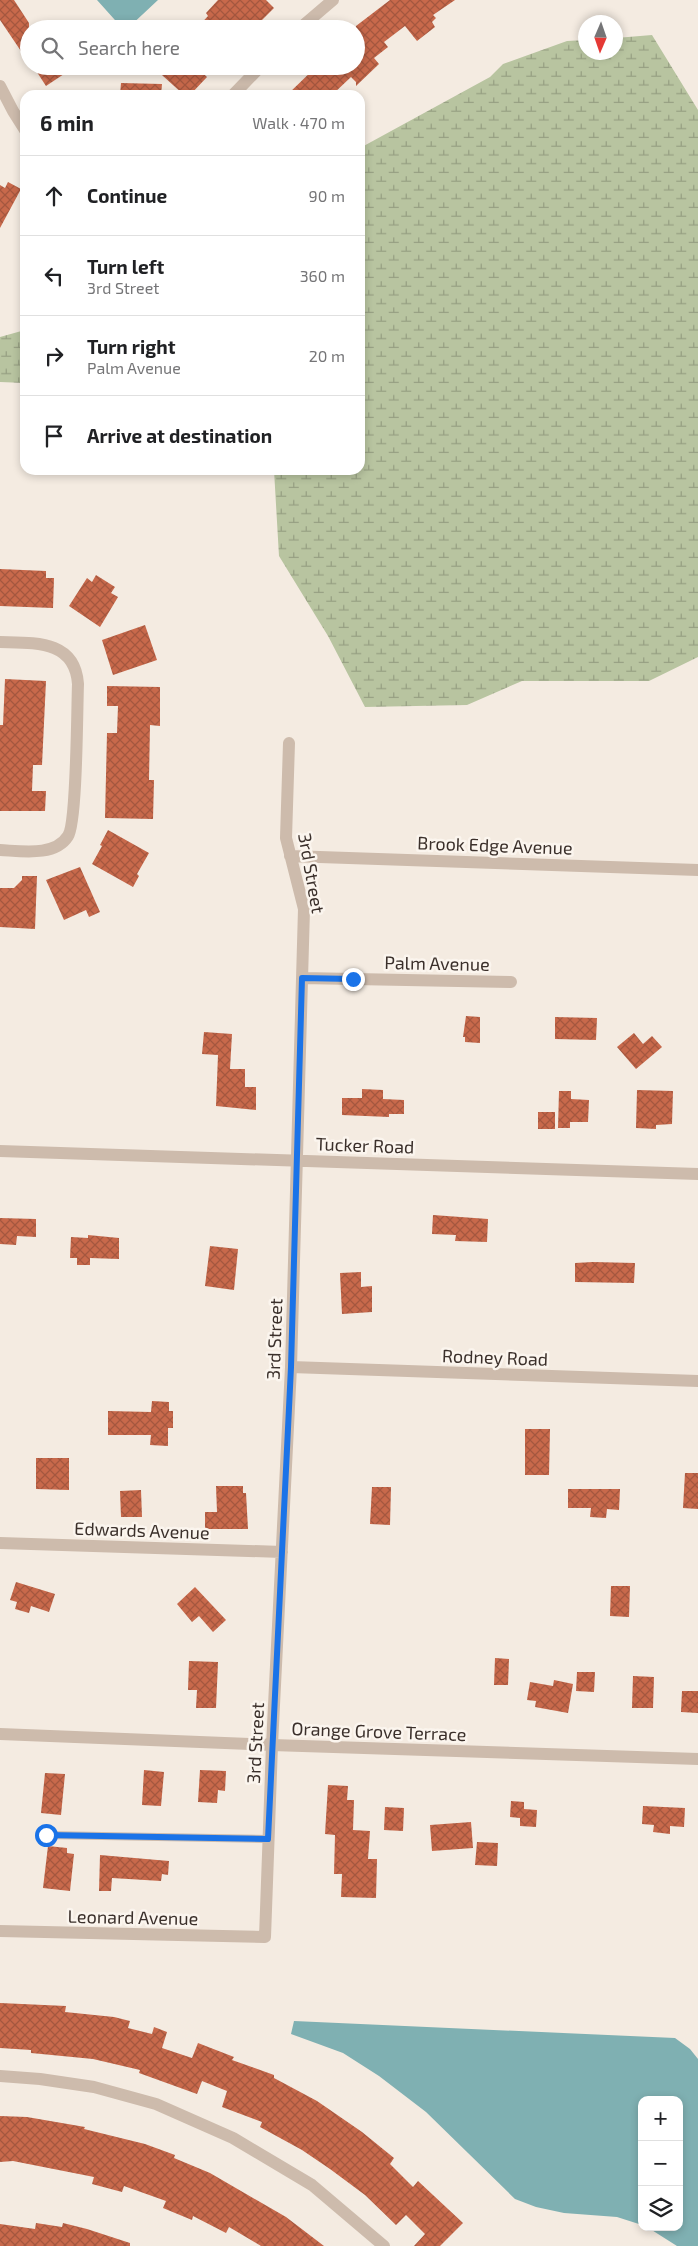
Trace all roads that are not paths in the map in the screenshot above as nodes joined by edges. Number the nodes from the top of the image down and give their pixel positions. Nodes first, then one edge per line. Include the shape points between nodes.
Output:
1 (333, 0) edge
2 (310, 20) edge
3 (252, 75) edge
4 (0, 86) edge
5 (238, 90) edge
6 (20, 123) edge
7 (0, 642) edge
8 (290, 743) dead end
9 (0, 850) edge
10 (290, 856) junction
11 (698, 870) edge
12 (302, 978) junction
13 (511, 982) dead end
14 (0, 1151) edge
15 (297, 1161) junction
16 (698, 1174) edge
17 (291, 1367) junction
18 (698, 1381) edge
19 (0, 1543) edge
20 (282, 1552) junction
21 (0, 1734) edge
22 (272, 1745) junction
23 (698, 1759) edge
24 (46, 1835) dead end
25 (268, 1839) junction
26 (0, 1931) edge
27 (265, 1937) joint
28 (0, 2076) edge
29 (384, 2246) edge

1 - 2 street
3 - 5 street
4 - 6 street
7 - 9 street via 35,643 57,648 72,660 78,684 73,813 68,836 58,845 46,849
8 - 10 street, 3rd Street via 286,838
10 - 11 street, Brook Edge Avenue
10 - 12 street, 3rd Street via 304,909
12 - 13 street, Palm Avenue
12 - 15 street, 3rd Street
14 - 15 street, Tucker Road
15 - 16 street, Tucker Road
15 - 17 street, 3rd Street
17 - 18 street, Rodney Road
17 - 20 street, 3rd Street
19 - 20 street, Edwards Avenue
20 - 22 street, 3rd Street
21 - 22 street, Orange Grove Terrace
22 - 23 street, Orange Grove Terrace
22 - 25 street, 3rd Street
24 - 25 lane
25 - 27 street, 3rd Street
26 - 27 street, Leonard Avenue
28 - 29 street via 94,2087 156,2104 233,2138 312,2185

